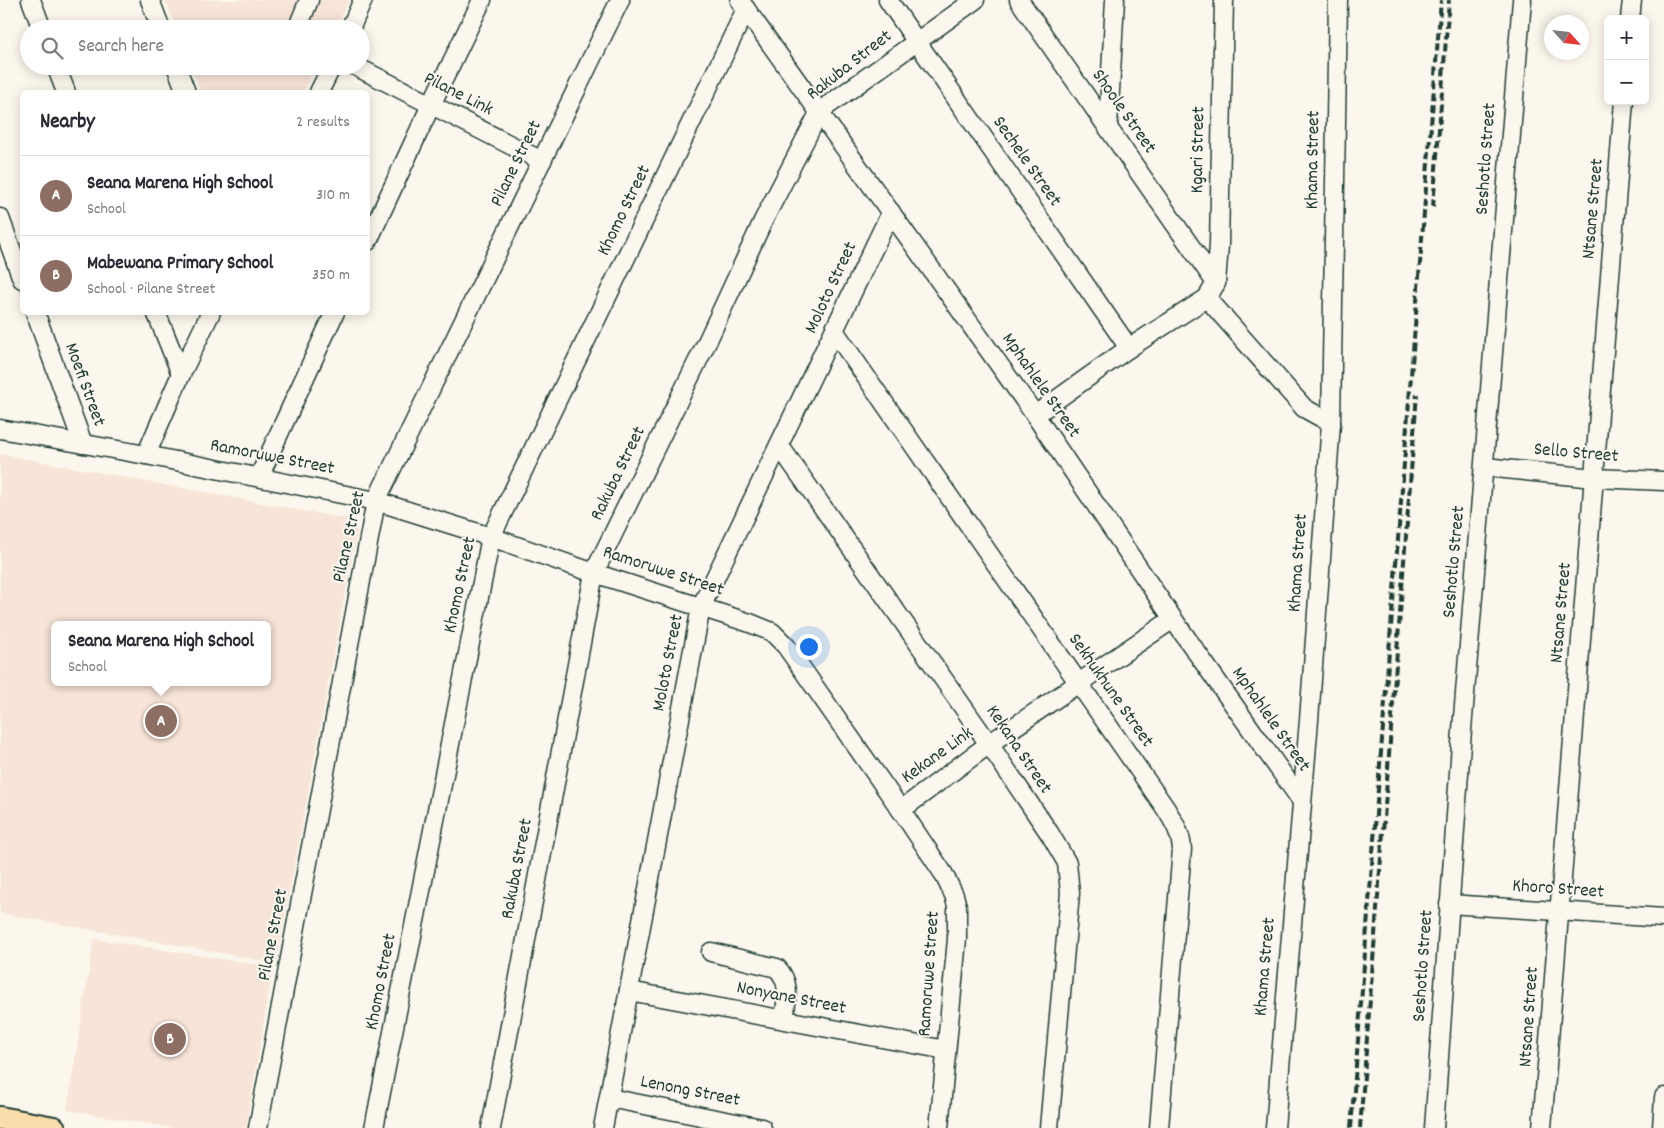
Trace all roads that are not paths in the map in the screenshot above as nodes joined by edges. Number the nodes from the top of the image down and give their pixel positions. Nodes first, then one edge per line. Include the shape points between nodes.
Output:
1 (31, 0) edge
2 (150, 0) edge
3 (309, 0) edge
4 (363, 0) edge
5 (482, 0) edge
6 (620, 0) edge
7 (888, 0) edge
8 (975, 0) edge
9 (1019, 0) edge
10 (1115, 0) edge
11 (1224, 0) edge
12 (1338, 0) edge
13 (1522, 0) edge
14 (1632, 0) edge
15 (743, 4) edge
16 (1630, 15) edge
17 (39, 20) edge
18 (158, 20) edge
19 (301, 20) edge
20 (354, 20) edge
21 (917, 41) junction
22 (370, 74) edge
23 (59, 75) edge
24 (179, 75) edge
25 (328, 75) edge
26 (65, 90) edge
27 (185, 90) edge
28 (320, 90) edge
29 (431, 105) junction
30 (1624, 105) edge
31 (820, 111) junction
32 (1108, 127) junction
33 (542, 161) junction
34 (891, 212) junction
35 (0, 218) edge
36 (370, 237) edge
37 (1218, 245) junction
38 (1192, 249) junction
39 (20, 273) edge
40 (1216, 282) junction
41 (1207, 298) junction
42 (36, 315) edge
43 (157, 315) edge
44 (210, 315) edge
45 (334, 315) edge
46 (835, 332) junction
47 (1129, 348) junction
48 (181, 374) junction
49 (1035, 415) junction
50 (1331, 422) junction
51 (0, 429) edge
52 (83, 444) junction
53 (779, 445) junction
54 (146, 455) junction
55 (1485, 467) junction
56 (259, 477) junction
57 (1594, 478) junction
58 (1664, 481) edge
59 (376, 501) junction
60 (491, 537) junction
61 (594, 573) junction
62 (701, 607) junction
63 (1173, 619) junction
64 (1079, 684) junction
65 (989, 744) junction
66 (1301, 800) junction
67 (901, 810) junction
68 (1449, 904) junction
69 (1559, 911) junction
70 (1664, 918) edge
71 (711, 952) dead end
72 (629, 991) junction
73 (784, 1020) junction
74 (946, 1050) junction
75 (1664, 1097) edge
76 (609, 1098) junction
77 (10, 1122) edge
78 (54, 1128) edge
79 (258, 1128) edge
80 (374, 1128) edge
81 (491, 1128) edge
82 (603, 1128) edge
83 (762, 1128) edge
84 (939, 1128) edge
85 (1048, 1128) edge
86 (1159, 1128) edge
87 (1275, 1128) edge
88 (1434, 1128) edge
89 (1542, 1128) edge
90 (1662, 1128) edge

1 - 17 street
2 - 18 street
3 - 19 street
4 - 20 street
5 - 29 street
6 - 33 street, Pilane Street
7 - 21 street, Sechele Street
8 - 21 street, Rakuba Street
9 - 32 street, Shoole Street
10 - 32 street
11 - 37 street, Kgari Street
12 - 50 street, Khama Street
13 - 55 street, Seshotlo Street
14 - 16 street
15 - 31 street, Mphahlele Street
15 - 60 street, Khomo Street
21 - 31 street, Rakuba Street
21 - 47 street, Sechele Street
22 - 29 street, Pilane Link
23 - 26 street
24 - 27 street
25 - 28 street
29 - 33 street, Pilane Link
29 - 36 street
30 - 57 street, Ntsane Street
31 - 34 street, Mphahlele Street
31 - 61 street, Rakuba Street via 763,221
32 - 38 street, Shoole Street
33 - 59 street, Pilane Street
34 - 46 street, Moloto Street
34 - 49 street, Mphahlele Street
35 - 39 street
37 - 38 street
37 - 40 street, Kgari Street
38 - 40 street, Shoole Street
40 - 41 street, Kgari Street
41 - 47 street, Kgari Street
41 - 50 street via 1304,408
42 - 52 street, Moefi Street
43 - 48 street
44 - 48 street
45 - 56 street
46 - 53 street, Moloto Street
46 - 64 street, Sekhukhune Street
47 - 49 street, Kgari Street
48 - 54 street
49 - 63 street, Mphahlele Street
50 - 66 street, Khama Street
51 - 52 street, Ramoruwe Street
52 - 54 street, Ramoruwe Street
53 - 62 street, Moloto Street
53 - 65 street, Kekana Street
54 - 56 street, Ramoruwe Street
55 - 57 street, Sello Street
55 - 68 street, Seshotlo Street
56 - 59 street, Ramoruwe Street
57 - 58 street, Sello Street
57 - 69 street, Ntsane Street
59 - 60 street, Ramoruwe Street
59 - 79 street, Pilane Street
60 - 61 street, Ramoruwe Street
60 - 80 street, Khomo Street
61 - 62 street, Ramoruwe Street
61 - 81 street, Rakuba Street
62 - 67 street, Ramoruwe Street via 766,628 778,637
62 - 72 street, Moloto Street
63 - 64 street, Kekane Link
63 - 66 street, Mphahlele Street
64 - 65 street, Kekane Link
64 - 86 street, Sekhukhune Street via 1175,823 1182,840
65 - 67 street, Kekane Link
65 - 85 street, Kekana Street via 1062,853 1069,874 1070,893
66 - 87 street, Khama Street
67 - 74 street, Ramoruwe Street via 943,873 957,906 957,939
68 - 69 street, Khoro Street
68 - 88 street, Seshotlo Street
69 - 70 street, Khoro Street
69 - 89 street, Ntsane Street
71 - 73 street via 778,968 786,984
72 - 73 street, Nonyane Street
72 - 76 street, Moloto Street
73 - 74 street, Nonyane Street
74 - 84 street, Ramoruwe Street
75 - 90 street
76 - 82 street, Moloto Street
76 - 83 street, Lenong Street
77 - 78 main road

